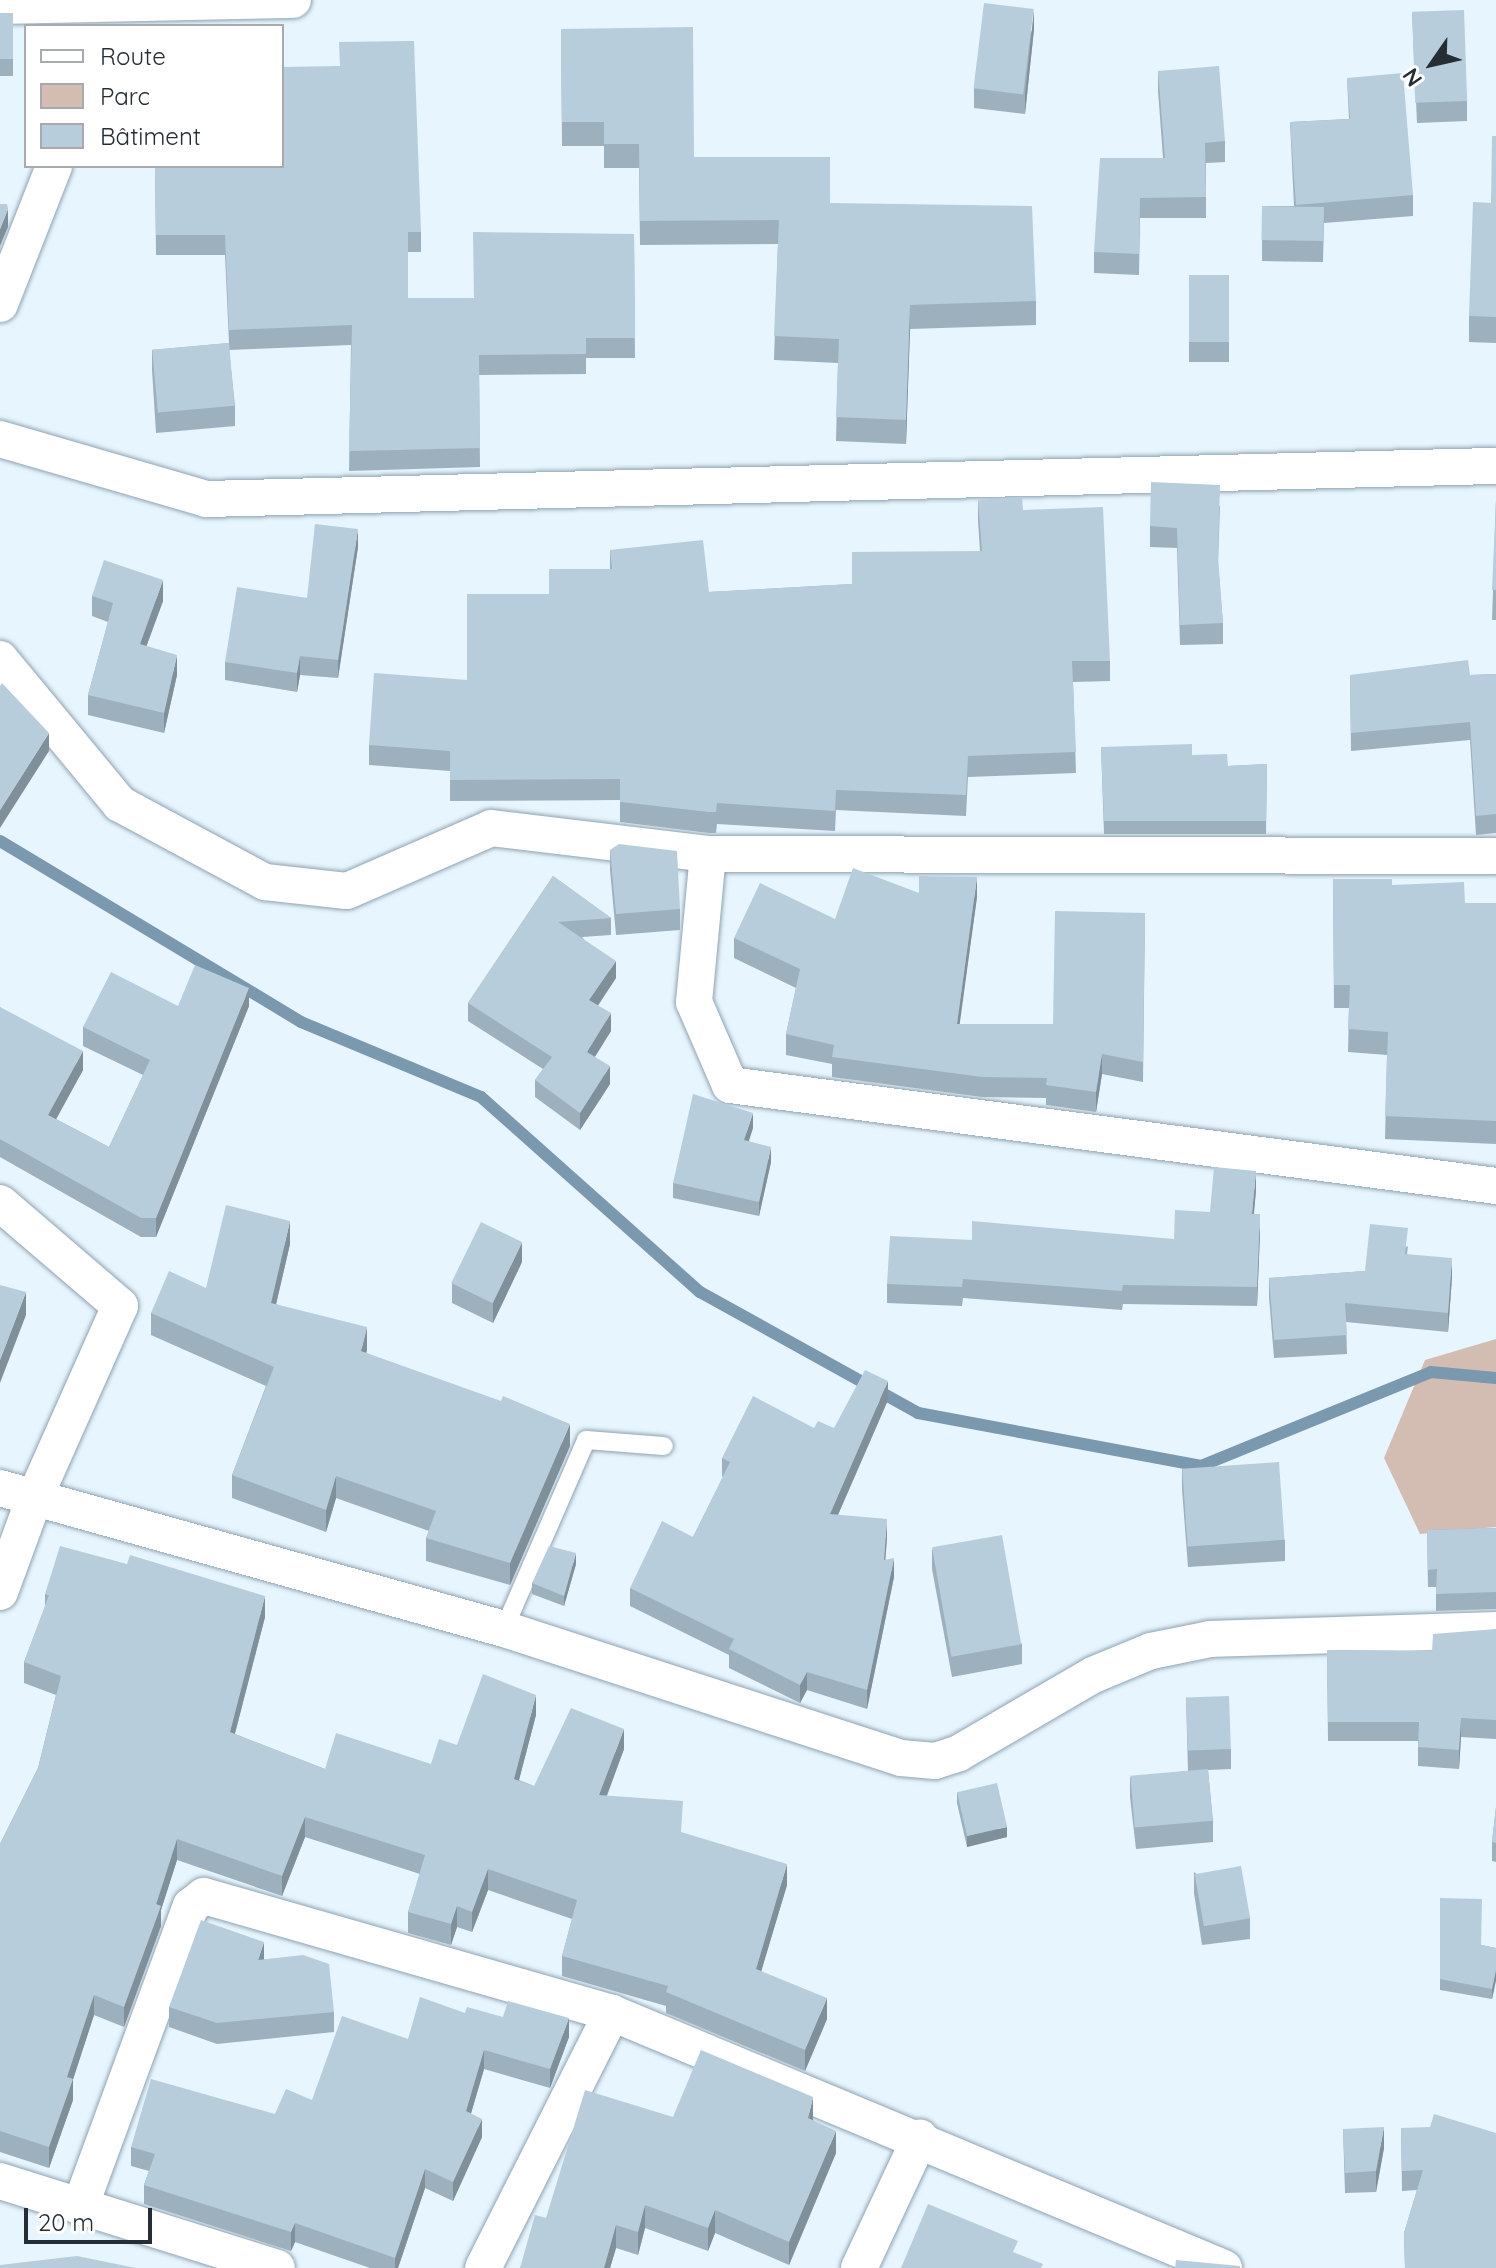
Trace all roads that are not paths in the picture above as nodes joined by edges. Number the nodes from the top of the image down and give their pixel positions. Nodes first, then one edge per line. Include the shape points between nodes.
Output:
1 (293, 0) edge
2 (0, 6) edge
3 (116, 10) edge
4 (53, 168) edge
5 (0, 304) edge
6 (0, 439) edge
7 (1496, 466) edge
8 (0, 659) edge
9 (708, 854) junction
10 (1496, 856) edge
11 (1496, 1186) edge
12 (0, 1203) edge
13 (664, 1446) dead end
14 (0, 1488) edge
15 (34, 1499) junction
16 (0, 1592) edge
17 (504, 1629) junction
18 (1496, 1630) edge
19 (612, 2013) junction
20 (920, 2138) junction
21 (0, 2181) edge
22 (80, 2207) junction
23 (277, 2268) edge
24 (483, 2268) edge
25 (859, 2268) edge
26 (1224, 2268) edge

1 - 3 street
2 - 3 street
4 - 5 street
6 - 7 street via 206,499
8 - 9 street via 120,804 265,882 347,891 491,828
9 - 10 street
9 - 11 street via 694,1002 730,1085
12 - 15 street via 120,1306
13 - 17 lane via 586,1440
14 - 15 street
15 - 16 street
15 - 17 street
17 - 18 street via 901,1758 935,1761 959,1753 1093,1675 1151,1651 1210,1639
19 - 20 street
19 - 22 street via 204,1896 197,1899
19 - 24 street
20 - 25 street
20 - 26 street
21 - 22 street
22 - 23 street

